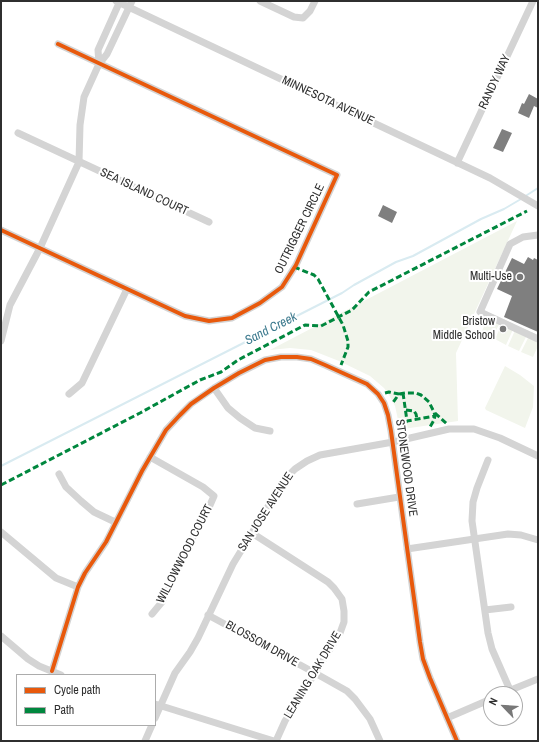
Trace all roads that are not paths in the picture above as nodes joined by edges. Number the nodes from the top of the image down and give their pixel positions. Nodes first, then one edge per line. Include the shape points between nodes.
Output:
1 (260, 1) edge
2 (315, 1) edge
3 (532, 1) edge
4 (119, 2) edge
5 (130, 4) edge
6 (58, 44) dead end
7 (99, 64) junction
8 (18, 133) dead end
9 (79, 162) junction
10 (457, 163) junction
11 (535, 204) edge
12 (209, 222) dead end
13 (1, 230) edge
14 (538, 235) edge
15 (40, 248) junction
16 (126, 289) junction
17 (1, 339) edge
18 (538, 339) edge
19 (214, 388) junction
20 (69, 394) dead end
21 (270, 432) dead end
22 (393, 442) junction
23 (538, 456) edge
24 (150, 457) junction
25 (488, 460) dead end
26 (59, 474) dead end
27 (399, 496) junction
28 (357, 504) dead end
29 (116, 522) junction
30 (1, 532) edge
31 (252, 533) junction
32 (475, 540) junction
33 (538, 540) edge
34 (407, 549) junction
35 (78, 587) junction
36 (511, 607) dead end
37 (486, 610) junction
38 (152, 614) dead end
39 (208, 615) junction
40 (1, 636) edge
41 (52, 671) junction
42 (315, 672) junction
43 (59, 674) edge
44 (538, 679) edge
45 (508, 686) edge
46 (520, 686) edge
47 (483, 702) edge
48 (158, 705) edge
49 (446, 718) junction
50 (152, 726) edge
51 (144, 741) edge
52 (275, 741) edge
53 (380, 741) edge
54 (457, 741) edge

1 - 2 street via 294,17 303,18
3 - 10 street, RANDY WAY
4 - 5 street, MINNESOTA AVENUE
4 - 7 street via 98,50
5 - 7 street via 107,54
5 - 10 street, MINNESOTA AVENUE
6 - 7 street
7 - 9 street via 84,97
7 - 16 street, OUTRIGGER CIRCLE via 337,175 296,265 282,288 232,318 209,321 185,316
8 - 9 street, SEA ISLAND COURT
9 - 12 street, SEA ISLAND COURT
9 - 15 street
10 - 11 street, MINNESOTA AVENUE via 490,178
13 - 15 street, OUTRIGGER CIRCLE
14 - 18 street via 521,235 510,244 480,312
15 - 16 street, OUTRIGGER CIRCLE
15 - 17 street via 10,305
16 - 20 street via 82,383
19 - 21 street via 228,408 240,418 255,428
19 - 22 street, STONEWOOD DRIVE via 265,360 297,356 311,359 367,384 378,394 388,415
19 - 24 street, STONEWOOD DRIVE via 191,404 166,430
22 - 23 street, SAN JOSE AVENUE via 449,429 474,429
22 - 27 street, STONEWOOD DRIVE
22 - 31 street, SAN JOSE AVENUE via 330,452 307,460 286,478
24 - 29 street, STONEWOOD DRIVE
24 - 38 street, WILLOWWOOD COURT via 214,496 162,602
25 - 32 street via 473,502
26 - 29 street via 66,487 94,512
27 - 28 street
27 - 34 street, STONEWOOD DRIVE
29 - 35 street, STONEWOOD DRIVE
30 - 35 street via 56,578
31 - 39 street, SAN JOSE AVENUE via 233,564
31 - 42 street, LEANING OAK DRIVE via 328,582 342,599 344,622 340,633
32 - 33 street via 508,534
32 - 34 street
32 - 37 street
34 - 49 street, STONEWOOD DRIVE via 423,659
35 - 41 street, STONEWOOD DRIVE
36 - 37 street
37 - 45 street via 492,649
39 - 42 street, BLOSSOM DRIVE
39 - 48 street, SAN JOSE AVENUE via 190,652
40 - 41 street via 28,659
41 - 43 street
42 - 52 street, LEANING OAK DRIVE
42 - 53 street, BLOSSOM DRIVE via 355,699 370,719
44 - 46 street
47 - 49 street
48 - 52 street
49 - 54 street, STONEWOOD DRIVE
50 - 51 street

